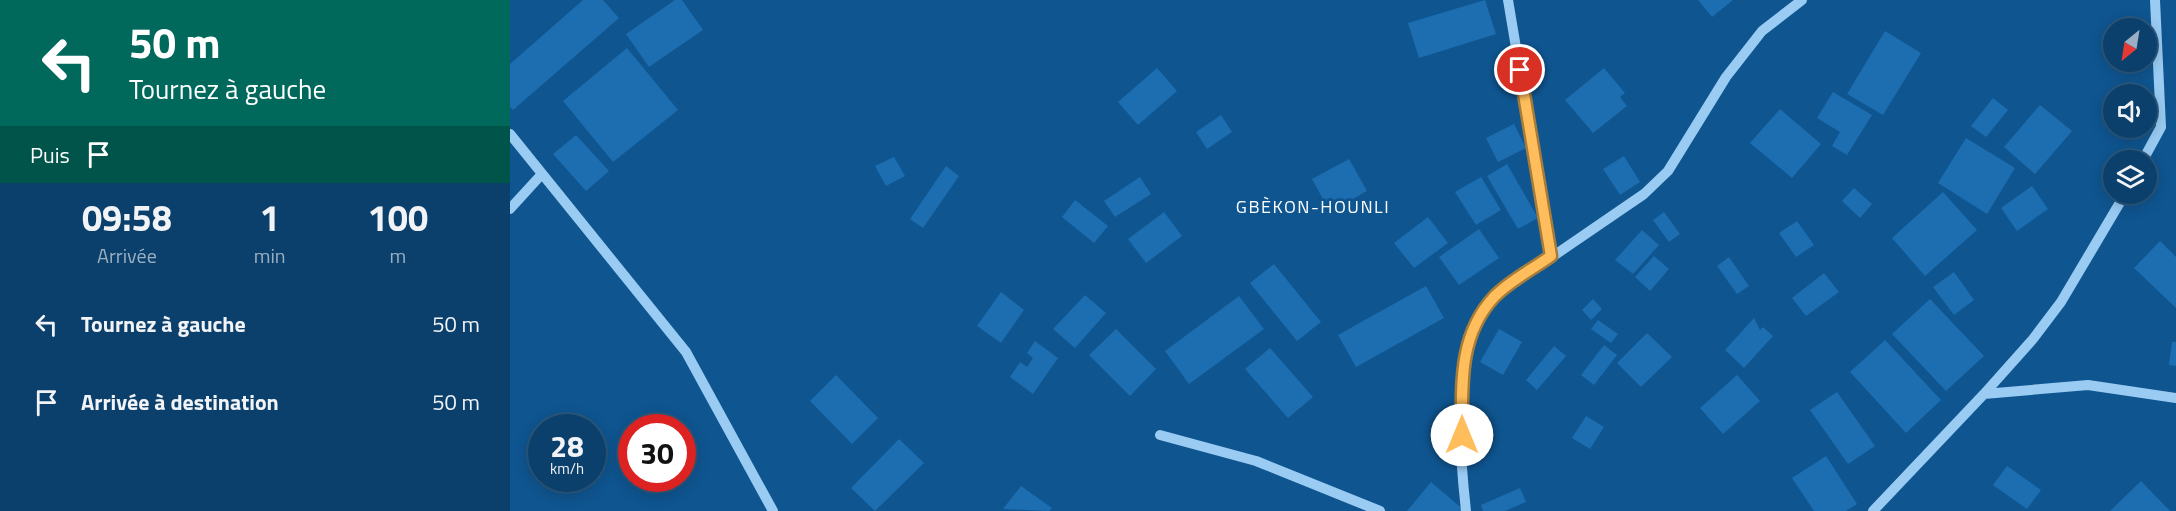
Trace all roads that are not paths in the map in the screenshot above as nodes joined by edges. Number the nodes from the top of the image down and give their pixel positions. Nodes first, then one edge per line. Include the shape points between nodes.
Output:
1 (1508, 0) edge
2 (1802, 0) edge
3 (2155, 0) edge
4 (510, 134) edge
5 (2148, 150) edge
6 (541, 175) junction
7 (2119, 204) edge
8 (510, 209) edge
9 (1551, 256) junction
10 (1984, 394) junction
11 (2176, 398) edge
12 (1160, 435) dead end
13 (773, 511) edge
14 (1380, 511) edge
15 (1466, 511) edge
16 (1874, 511) edge

1 - 9 street
2 - 9 street via 1762,31 1726,77 1668,171 1644,194
3 - 5 street via 2161,127
4 - 6 street
6 - 8 street
6 - 13 street via 686,352
7 - 10 street via 2061,302
9 - 15 street via 1495,296 1471,330 1462,379
10 - 11 street via 2088,385
10 - 16 street
12 - 14 street via 1256,461

